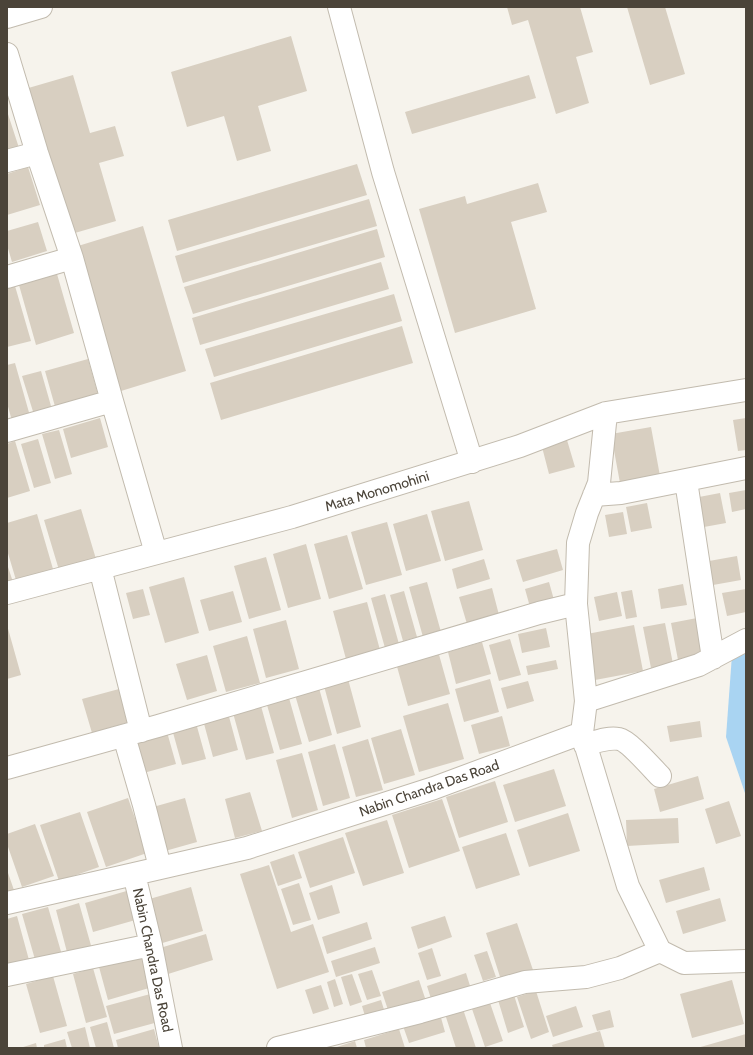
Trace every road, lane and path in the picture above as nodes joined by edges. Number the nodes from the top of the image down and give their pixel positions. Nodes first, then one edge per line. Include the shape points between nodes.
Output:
1 (41, 7) edge
2 (339, 7) edge
3 (7, 17) edge
4 (7, 54) edge
5 (37, 153) junction
6 (7, 161) edge
7 (72, 258) junction
8 (7, 278) edge
9 (746, 390) edge
10 (112, 401) junction
11 (606, 413) junction
12 (7, 431) edge
13 (472, 462) junction
14 (746, 468) edge
15 (686, 481) junction
16 (594, 495) junction
17 (156, 553) junction
18 (100, 568) junction
19 (7, 593) edge
20 (576, 604) junction
21 (746, 640) edge
22 (712, 658) junction
23 (586, 701) junction
24 (132, 733) junction
25 (583, 739) junction
26 (7, 768) edge
27 (660, 776) dead end
28 (160, 867) junction
29 (134, 874) junction
30 (7, 903) edge
31 (151, 945) junction
32 (660, 951) junction
33 (746, 961) edge
34 (7, 975) edge
35 (171, 1048) edge
36 (278, 1048) edge

1 - 3 street
2 - 13 street via 383,172
4 - 5 street
5 - 6 street
5 - 7 street
7 - 8 street
7 - 10 street
9 - 11 street, Mata Monomohini
10 - 12 street
10 - 17 street
11 - 13 street, Mata Monomohini
11 - 16 street via 599,483
13 - 17 street, Mata Monomohini via 292,517
14 - 15 street
15 - 16 street via 621,493
15 - 22 street
16 - 20 street via 578,543
17 - 18 street, Mata Monomohini
18 - 19 street, Mata Monomohini
18 - 24 street
20 - 23 street
20 - 24 street
21 - 22 street
22 - 23 street via 699,665
23 - 25 street
24 - 26 street
24 - 28 street via 144,805
25 - 27 street, Nabin Chandra Das Road via 619,739
25 - 28 street, Nabin Chandra Das Road via 247,848
25 - 32 street via 628,886
28 - 29 street, Nabin Chandra Das Road
29 - 30 street
29 - 31 street, Nabin Chandra Das Road
31 - 34 street
31 - 35 street, Nabin Chandra Das Road
32 - 33 street via 684,963
32 - 36 street via 613,970 586,977 525,982

